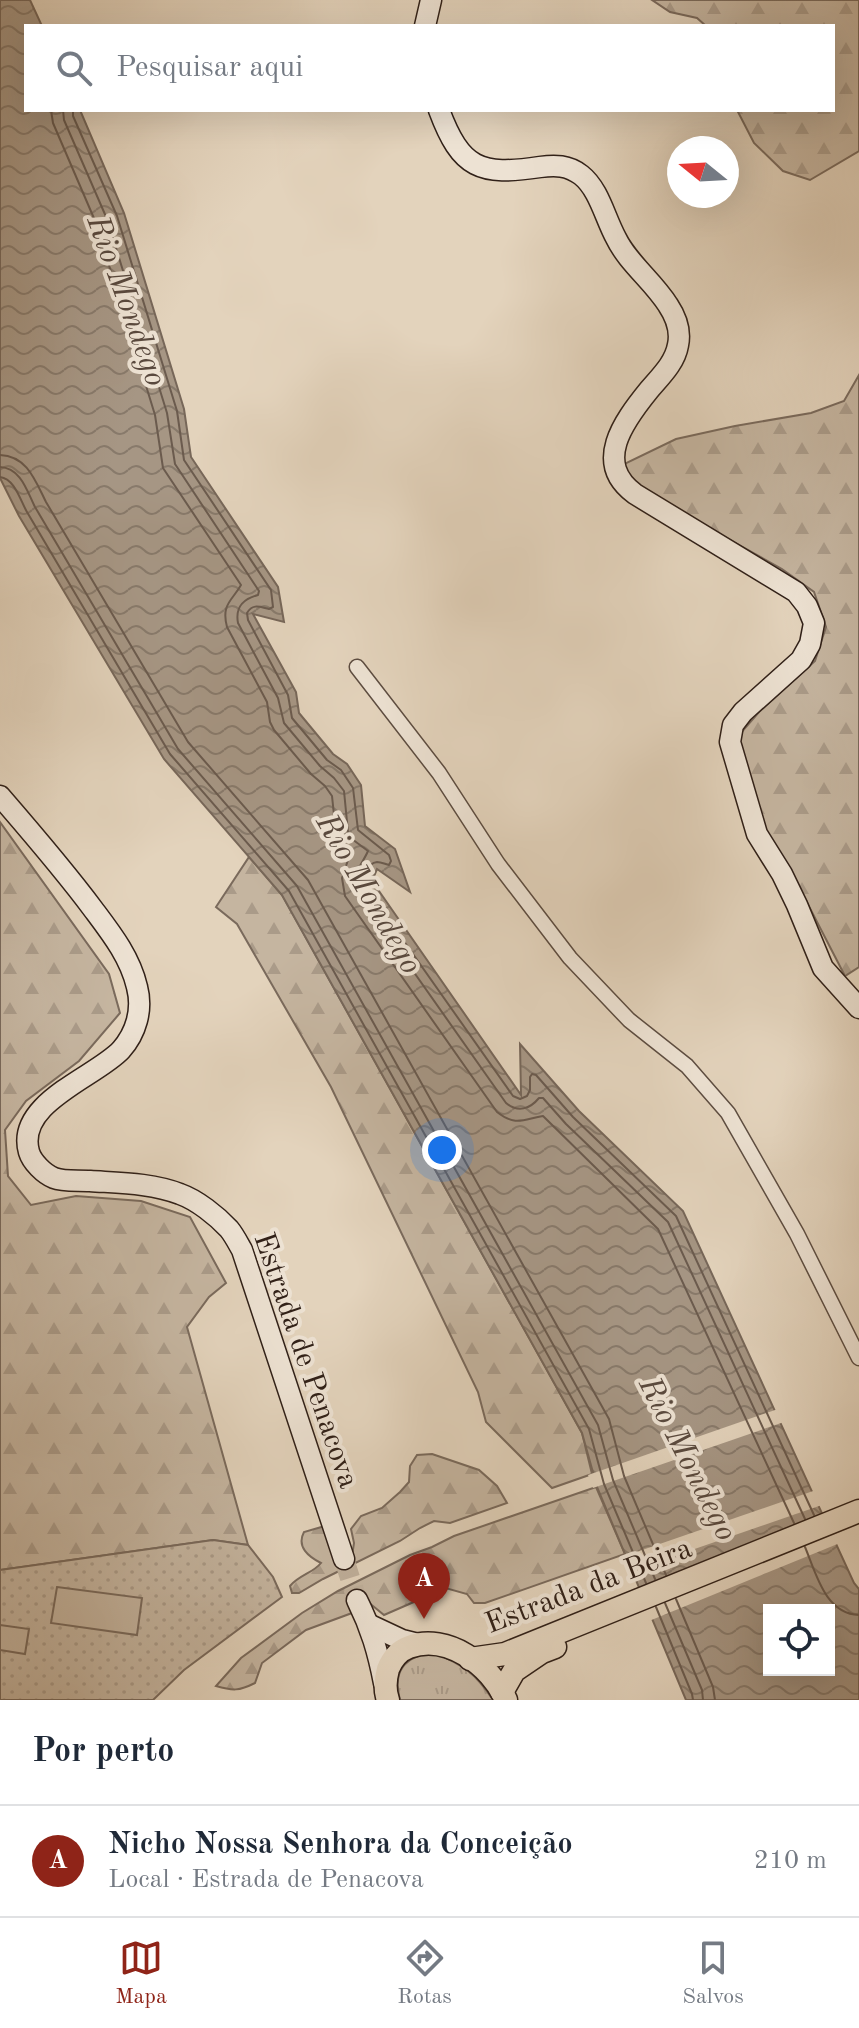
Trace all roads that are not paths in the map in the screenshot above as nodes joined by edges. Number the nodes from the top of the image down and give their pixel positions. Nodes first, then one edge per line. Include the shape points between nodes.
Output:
1 (431, 0) edge
2 (425, 24) edge
3 (440, 112) edge
4 (357, 667) dead end
5 (0, 796) edge
6 (859, 1008) edge
7 (859, 1358) edge
8 (859, 1511) edge
9 (859, 1527) edge
10 (344, 1559) tunnel mouth
11 (357, 1600) tunnel mouth
12 (370, 1625) junction
13 (418, 1644) junction
14 (540, 1647) junction
15 (470, 1659) junction
16 (386, 1692) edge
17 (504, 1696) edge

1 - 2 street
3 - 6 street via 456,146 481,168 507,172 557,165 583,176 617,241 669,306 679,328 678,347 619,434 615,470 635,494 796,592 807,606 814,623 801,660 743,712 733,725 730,742 757,834 782,874 823,968
4 - 7 street via 570,958 629,1020 687,1066 728,1113
5 - 10 street, Estrada de Penacova via 121,947 139,1005 136,1025 119,1052 41,1109 28,1136 29,1153 55,1179 135,1184 180,1194 230,1230 242,1250
8 - 14 main road, Estrada da Beira
9 - 14 main road, Estrada da Beira
11 - 12 street
12 - 13 street
12 - 16 street
13 - 15 main road via 438,1644
13 - 16 main road via 396,1655
14 - 15 main road, Estrada da Beira
14 - 17 main road, Estrada da Beira via 514,1671
15 - 17 main road

